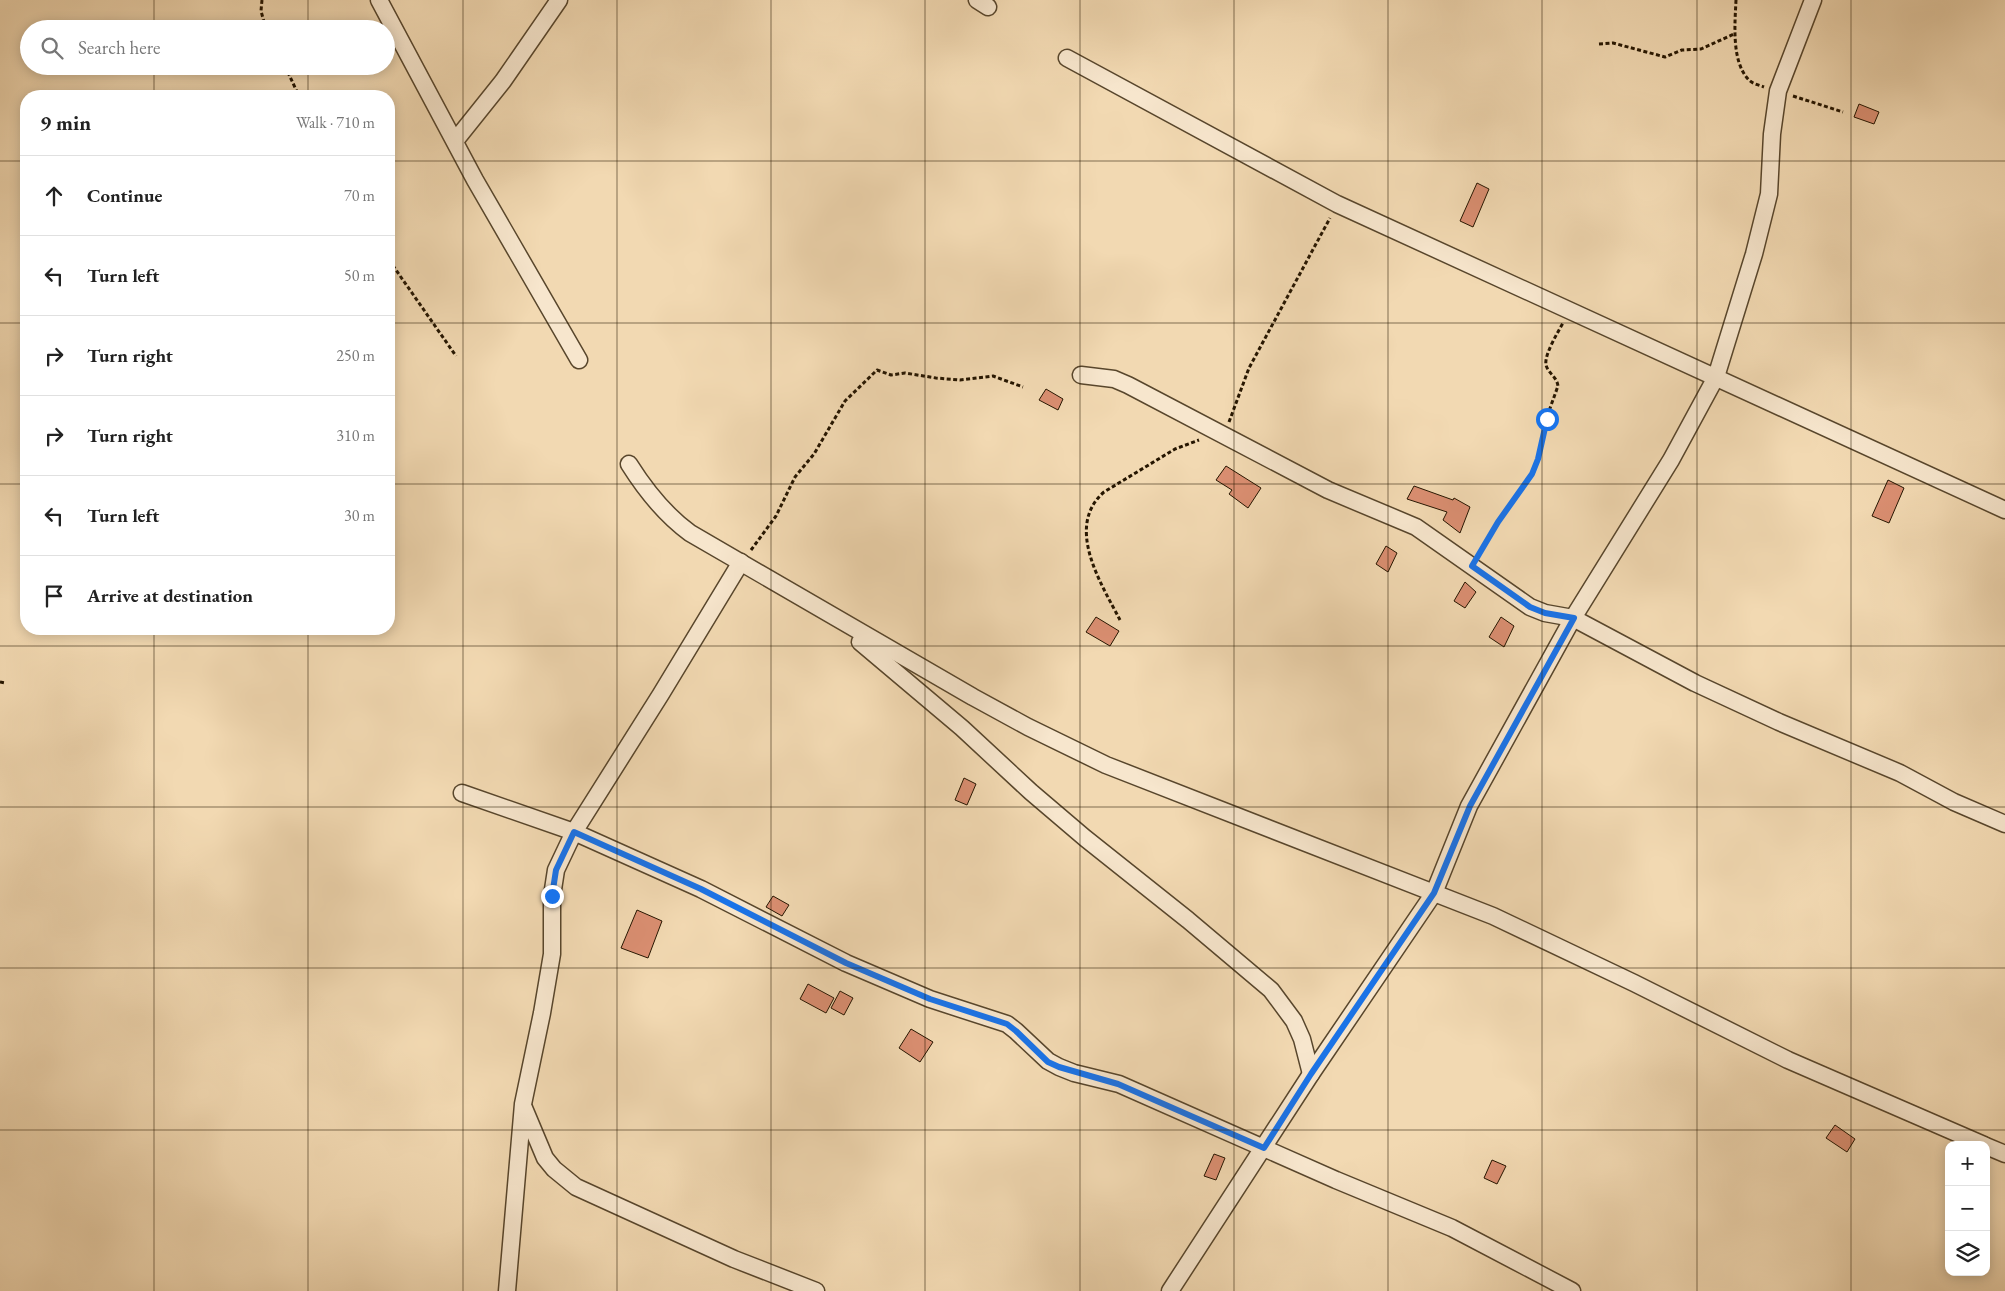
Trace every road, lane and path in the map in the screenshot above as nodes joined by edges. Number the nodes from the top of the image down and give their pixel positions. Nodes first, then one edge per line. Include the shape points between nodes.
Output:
1 (262, 0) edge
2 (379, 0) edge
3 (559, 0) edge
4 (1736, 0) edge
5 (1813, 0) edge
6 (264, 20) edge
7 (390, 20) edge
8 (395, 30) edge
9 (1734, 34) junction
10 (1599, 44) dead end
11 (1067, 58) dead end
12 (290, 75) edge
13 (297, 90) edge
14 (1778, 90) junction
15 (1843, 112) dead end
16 (455, 141) junction
17 (1338, 204) junction
18 (395, 269) edge
19 (1574, 312) junction
20 (456, 356) dead end
21 (579, 360) dead end
22 (1081, 375) dead end
23 (1716, 377) junction
24 (1022, 387) dead end
25 (1221, 434) junction
26 (629, 464) dead end
27 (2005, 510) edge
28 (741, 562) junction
29 (1472, 566) junction
30 (757, 571) junction
31 (1574, 618) junction
32 (1120, 620) dead end
33 (0, 682) edge
34 (5, 683) dead end
35 (462, 793) dead end
36 (2005, 824) edge
37 (574, 832) junction
38 (1434, 893) junction
39 (1311, 1074) junction
40 (523, 1104) junction
41 (1976, 1141) edge
42 (1990, 1147) edge
43 (1264, 1148) junction
44 (2005, 1154) edge
45 (506, 1291) edge
46 (816, 1291) edge
47 (1170, 1291) edge
48 (1572, 1291) edge

1 - 6 path
2 - 7 street
3 - 16 street via 503,81
4 - 9 path
5 - 14 street
8 - 16 street
9 - 10 path via 1701,49 1682,50 1665,57 1613,43
9 - 14 path via 1736,56 1749,80
11 - 17 street
12 - 13 path
14 - 15 path
14 - 23 street via 1769,194
16 - 21 street
17 - 19 street
17 - 25 path via 1249,368
18 - 20 path
19 - 23 street
19 - 29 path via 1564,322 1546,362 1558,380 1558,386 1532,474
22 - 25 street via 1128,385
23 - 27 street
23 - 31 street via 1675,452
24 - 28 path via 993,376 960,380 905,373 891,375 877,370 845,400 814,454 795,477 776,516
25 - 29 street via 1328,490 1416,527
25 - 32 path via 1175,450 1104,492 1096,502 1086,529 1091,562
26 - 28 street via 657,504 676,522
28 - 30 street
28 - 37 street
29 - 31 street via 1530,607
30 - 38 street via 1028,727 1106,765
30 - 39 street via 866,646 1084,838 1270,990 1294,1021
31 - 36 street via 1695,683 1900,773
31 - 38 street via 1470,806
33 - 34 path
35 - 37 street
37 - 40 street via 556,870 552,896 552,954
37 - 43 street via 692,884 846,963 930,999 1007,1024 1048,1062 1118,1084
38 - 39 street
38 - 41 street via 1502,920 1788,1060
39 - 43 street
40 - 45 street
40 - 46 street via 545,1158 576,1187 734,1259
42 - 44 street
43 - 47 street
43 - 48 street via 1452,1228

